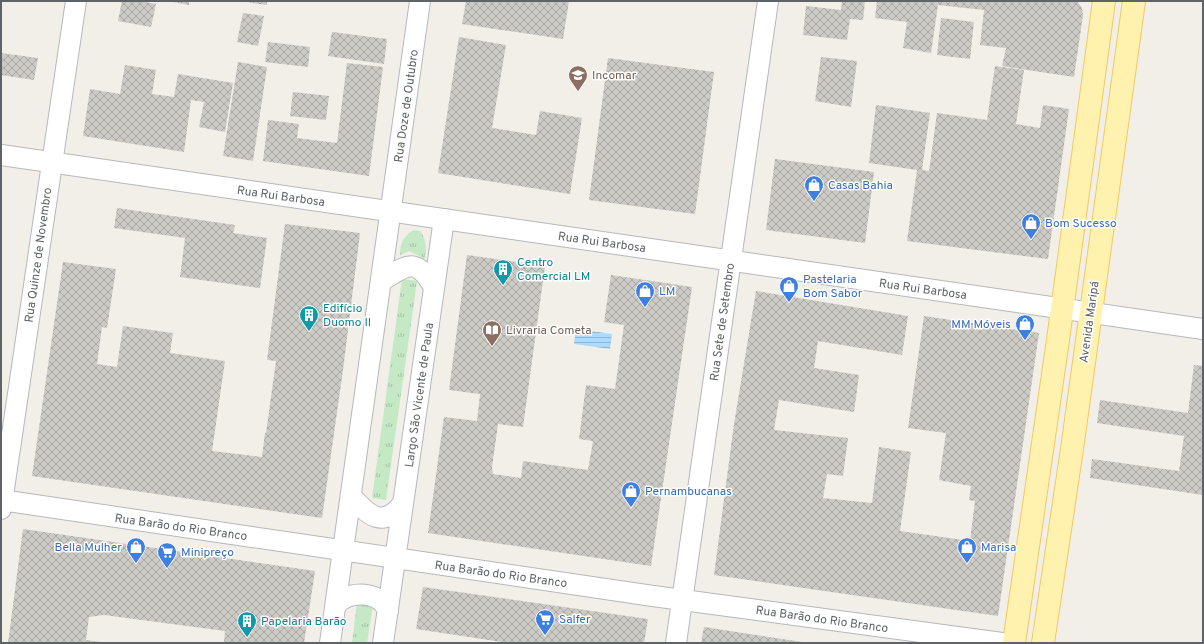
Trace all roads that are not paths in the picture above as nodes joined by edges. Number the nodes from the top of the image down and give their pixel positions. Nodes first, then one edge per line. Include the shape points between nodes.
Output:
1 (76, 1) edge
2 (420, 1) edge
3 (768, 1) edge
4 (1104, 1) edge
5 (1134, 1) edge
6 (1088, 125) junction
7 (1117, 128) junction
8 (1, 155) edge
9 (52, 162) junction
10 (391, 212) junction
11 (444, 219) junction
12 (731, 261) junction
13 (381, 281) junction
14 (434, 287) junction
15 (1062, 309) junction
16 (1090, 313) junction
17 (1203, 329) edge
18 (351, 496) junction
19 (1, 503) edge
20 (403, 503) junction
21 (343, 551) junction
22 (395, 558) junction
23 (1020, 599) junction
24 (682, 600) junction
25 (1049, 604) junction
26 (336, 605) junction
27 (388, 611) junction
28 (330, 643) edge
29 (383, 643) edge
30 (676, 643) edge
31 (1002, 643) edge
32 (1014, 643) edge
33 (1043, 643) edge

1 - 9 street, Rua Quinze de Novembro
2 - 10 street, Rua Doze de Outubro
3 - 12 street, Rua Sete de Setembro
4 - 6 main road
5 - 7 main road, Avenida Maripá
6 - 7 main road
6 - 15 main road
7 - 16 main road, Avenida Maripá
8 - 9 street, Rua Rui Barbosa
9 - 10 street, Rua Rui Barbosa
9 - 19 street, Rua Quinze de Novembro
10 - 11 street, Rua Rui Barbosa
10 - 13 street
11 - 12 street, Rua Rui Barbosa
11 - 14 street, Largo São Vicente de Paula
12 - 15 street, Rua Rui Barbosa
12 - 24 street, Rua Sete de Setembro
13 - 14 street via 406,266 412,266 418,268
13 - 18 street
14 - 20 street, Largo São Vicente de Paula
15 - 16 street, Rua Rui Barbosa
15 - 23 main road
16 - 17 street, Rua Rui Barbosa
16 - 25 main road, Avenida Maripá
18 - 20 street via 365,511 377,518 392,514
18 - 21 street
19 - 21 street, Rua Barão do Rio Branco
20 - 22 street, Largo São Vicente de Paula
21 - 22 street, Rua Barão do Rio Branco
21 - 26 street
22 - 24 street, Rua Barão do Rio Branco
22 - 27 street, Largo São Vicente de Paula
23 - 25 main road via 1026,610 1039,612
23 - 32 main road
24 - 30 street, Rua Sete de Setembro
24 - 31 street, Rua Barão do Rio Branco
25 - 33 main road, Avenida Maripá
26 - 27 street via 352,595 370,595 383,602
26 - 28 street
27 - 29 street, Largo São Vicente de Paula

